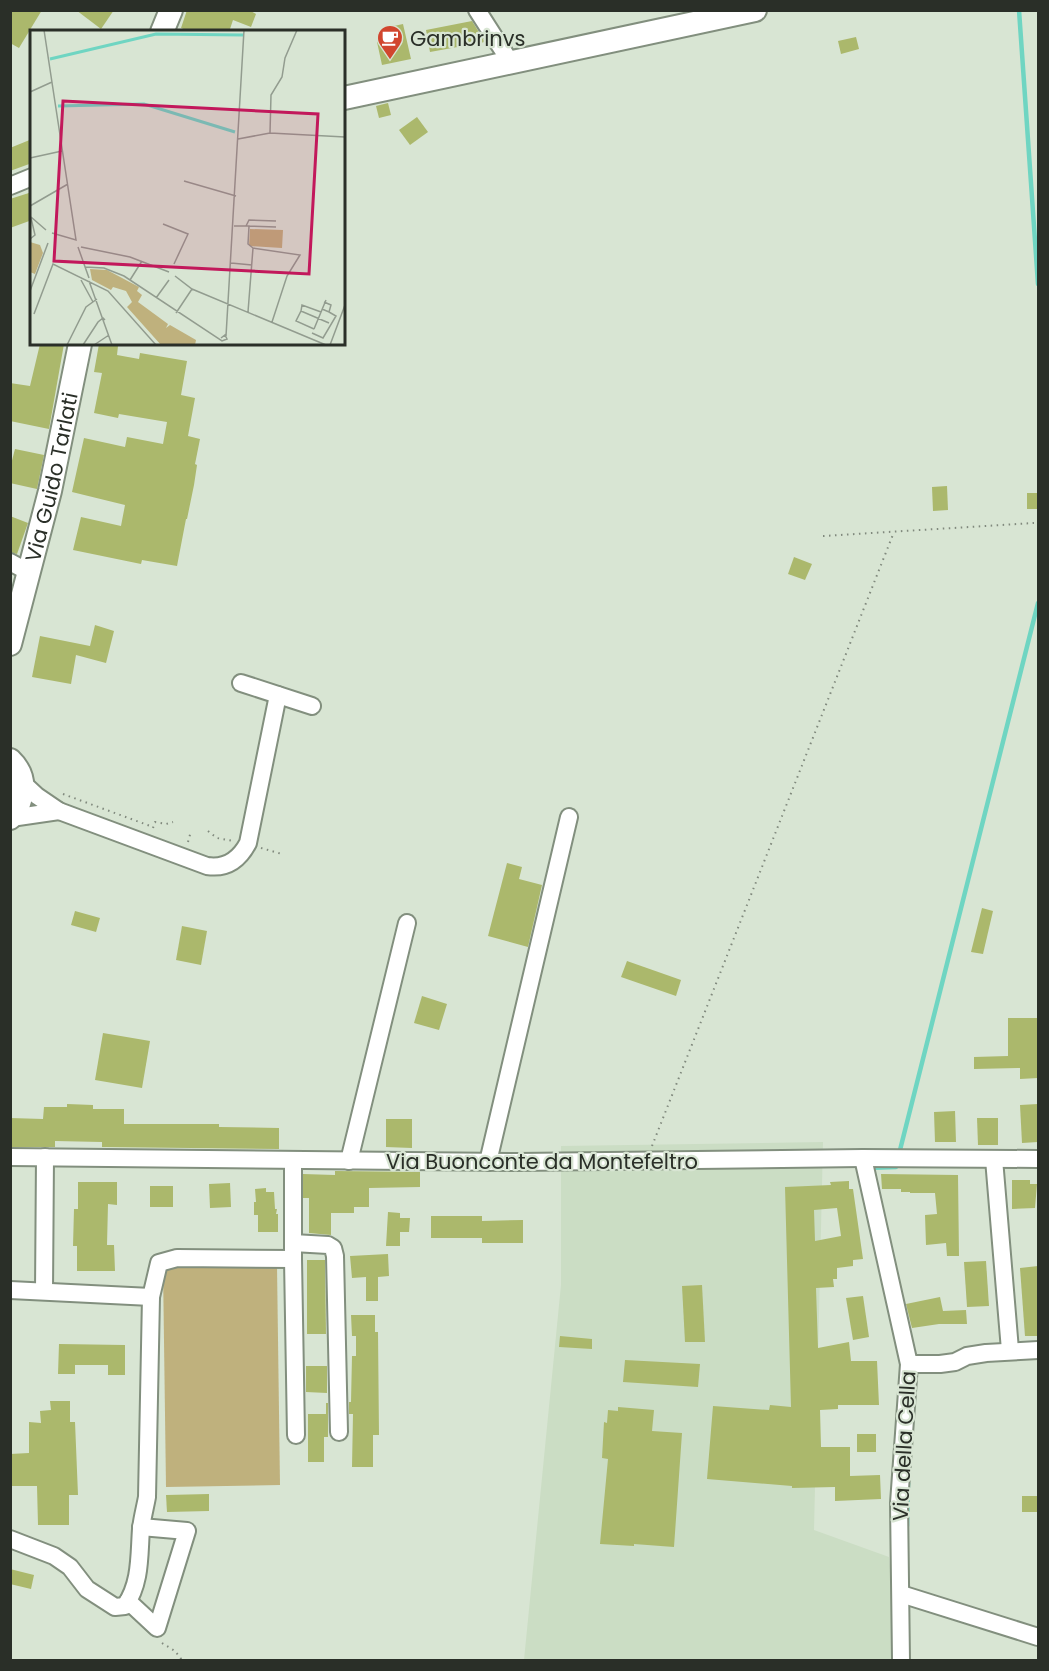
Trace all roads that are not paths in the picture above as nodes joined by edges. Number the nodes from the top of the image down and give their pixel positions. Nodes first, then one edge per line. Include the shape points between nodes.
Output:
1 (151, 10) edge
2 (171, 10) edge
3 (477, 10) edge
4 (755, 10) edge
5 (722, 14) edge
6 (155, 30) edge
7 (163, 30) edge
8 (511, 63) junction
9 (345, 98) edge
10 (30, 178) edge
11 (10, 186) edge
12 (80, 345) edge
13 (20, 568) edge
14 (10, 644) edge
15 (242, 683) dead end
16 (278, 695) junction
17 (312, 706) dead end
18 (10, 760) edge
19 (23, 783) junction
20 (59, 812) junction
21 (569, 817) dead end
22 (11, 818) edge
23 (407, 923) dead end
24 (10, 1157) edge
25 (45, 1157) junction
26 (863, 1158) junction
27 (994, 1159) junction
28 (1038, 1160) edge
29 (293, 1161) junction
30 (349, 1161) junction
31 (488, 1162) junction
32 (293, 1251) junction
33 (10, 1290) edge
34 (44, 1291) junction
35 (151, 1297) junction
36 (1010, 1350) junction
37 (1038, 1350) edge
38 (909, 1364) junction
39 (339, 1432) dead end
40 (296, 1435) dead end
41 (141, 1527) junction
42 (10, 1539) edge
43 (901, 1594) junction
44 (128, 1601) junction
45 (1038, 1637) edge
46 (901, 1660) edge

1 - 6 main road
2 - 7 main road
3 - 8 street
4 - 5 main road
5 - 8 main road
8 - 9 main road
10 - 11 street
12 - 13 main road, Via Guido Tarlati via 53,479
13 - 14 main road, Via Guido Tarlati
15 - 16 street
16 - 17 street
16 - 20 street via 248,843 239,857 225,865 211,867
18 - 19 main road
19 - 20 street
19 - 22 main road via 23,795
20 - 22 street
21 - 31 street
23 - 30 street
24 - 25 street, Via Buonconte da Montefeltro
25 - 29 street, Via Buonconte da Montefeltro
25 - 34 street
26 - 27 street, Via Buonconte da Montefeltro
26 - 31 street, Via Buonconte da Montefeltro
26 - 38 street, Via della Cella
27 - 28 street, Via Buonconte da Montefeltro
27 - 36 street
29 - 30 street, Via Buonconte da Montefeltro
29 - 32 street
30 - 31 street, Via Buonconte da Montefeltro
32 - 35 street via 177,1258 159,1263
32 - 39 street via 328,1245 333,1248
32 - 40 street
33 - 34 street
34 - 35 street
35 - 41 street via 147,1497
36 - 37 street
36 - 38 street via 967,1356 955,1362
38 - 43 street, Via della Cella via 899,1503
41 - 44 street via 140,1565
41 - 44 street via 188,1531 157,1628
42 - 44 street via 54,1556 70,1567 87,1588 115,1607 125,1606
43 - 45 street
43 - 46 street, Via della Cella

